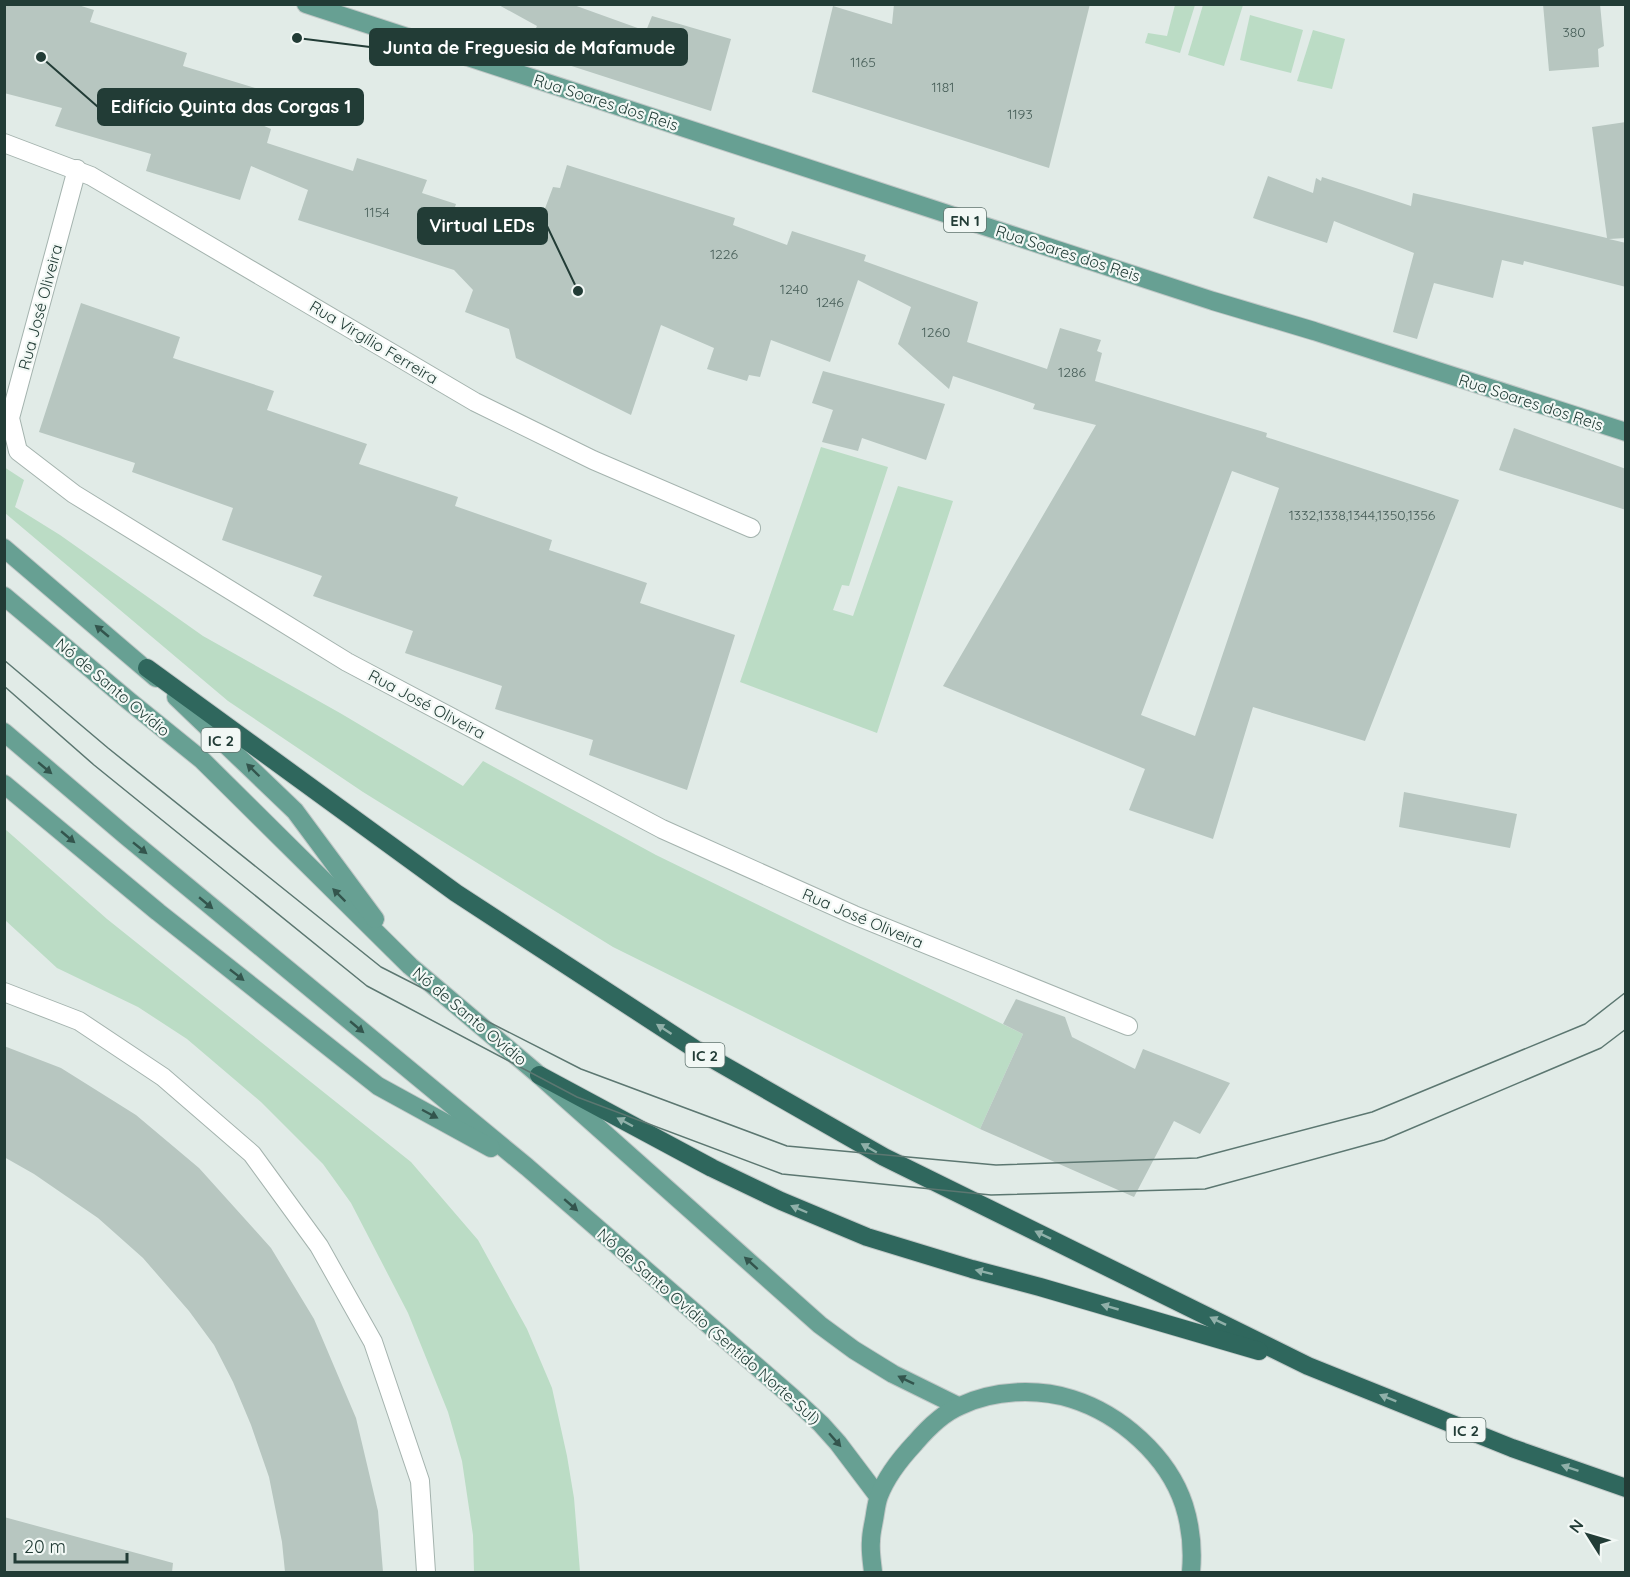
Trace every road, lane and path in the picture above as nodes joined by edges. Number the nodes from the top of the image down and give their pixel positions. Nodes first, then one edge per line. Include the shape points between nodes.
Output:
1 (306, 4) edge
2 (4, 143) edge
3 (77, 169) junction
4 (1626, 432) edge
5 (751, 528) dead end
6 (4, 548) edge
7 (4, 596) edge
8 (147, 669) junction
9 (4, 732) edge
10 (4, 784) edge
11 (410, 966) junction
12 (4, 993) edge
13 (1128, 1026) dead end
14 (539, 1075) junction
15 (527, 1167) junction
16 (1308, 1366) junction
17 (958, 1406) junction
18 (1626, 1488) edge
19 (878, 1496) junction
20 (426, 1572) edge
21 (873, 1572) edge
22 (1191, 1572) edge

1 - 4 main road, Rua Soares dos Reis / EN 1
2 - 3 street, Rua Virgílio Ferreira
3 - 5 street, Rua Virgílio Ferreira via 475,402 593,460
3 - 13 street, Rua José Oliveira via 10,418 18,451 74,494 347,662 662,829 854,915
8 -> 6 main road, IC 2
11 -> 7 main road, Nó de Santo Ovídio / IC 2 via 202,760
11 -> 8 main road, IC 2 via 295,811
16 -> 8 highway, IC 2 via 884,1157 695,1049 456,893
9 -> 15 main road
10 -> 15 main road via 378,1086
11 - 14 main road, Nó de Santo Ovídio / IC 2
12 - 20 street via 79,1021 163,1077 252,1154 319,1246 374,1342 420,1481
16 -> 14 highway, IC 2 via 867,1237 712,1168
17 -> 14 main road, Nó de Santo Ovídio via 893,1374 820,1325
15 -> 19 main road, Nó de Santo Ovídio (Sentido Norte-Sul) via 821,1424
18 -> 16 highway, IC 2 via 1512,1448
17 - 19 main road via 921,1436
17 - 22 main road via 1006,1393 1052,1394 1089,1406 1123,1425 1156,1456 1184,1504 1191,1534
19 - 21 main road via 871,1540

